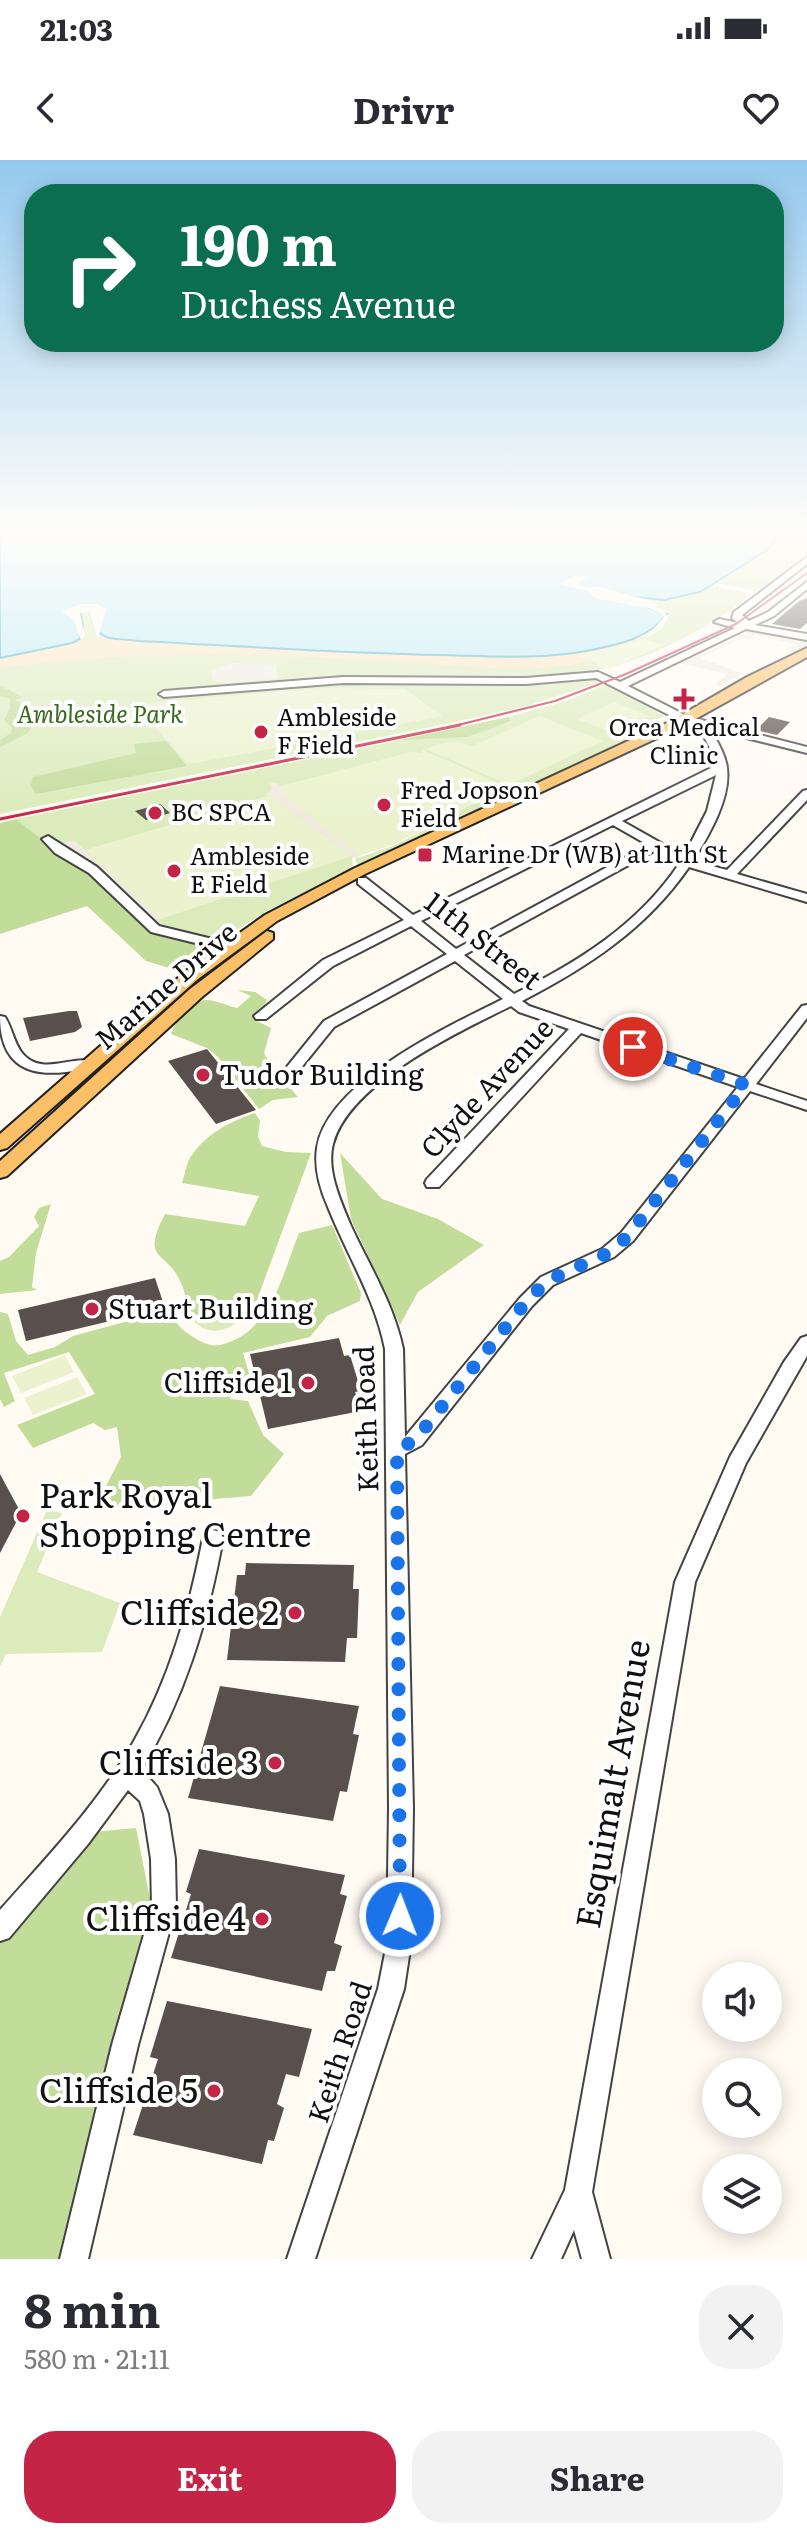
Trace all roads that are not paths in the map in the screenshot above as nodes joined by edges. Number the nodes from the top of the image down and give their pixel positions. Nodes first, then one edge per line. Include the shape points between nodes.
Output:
1 (745, 627) edge
2 (758, 627) edge
3 (807, 637) edge
4 (807, 652) edge
5 (623, 685) junction
6 (164, 694) dead end
7 (685, 719) junction
8 (703, 725) junction
9 (807, 750) edge
10 (600, 761) junction
11 (723, 766) junction
12 (807, 793) edge
13 (612, 820) junction
14 (48, 839) dead end
15 (655, 846) junction
16 (685, 862) junction
17 (728, 876) junction
18 (362, 881) junction
19 (807, 898) edge
20 (415, 921) junction
21 (232, 953) junction
22 (455, 953) junction
23 (514, 1002) junction
24 (807, 1009) edge
25 (261, 1016) dead end
26 (0, 1020) edge
27 (578, 1028) junction
28 (89, 1064) junction
29 (41, 1068) junction
30 (291, 1071) dead end
31 (746, 1085) junction
32 (54, 1096) junction
33 (807, 1106) edge
34 (0, 1144) edge
35 (0, 1172) edge
36 (433, 1183) dead end
37 (807, 1342) edge
38 (397, 1450) junction
39 (213, 1538) dead end
40 (125, 1776) junction
41 (0, 1929) edge
42 (578, 2192) junction
43 (74, 2259) edge
44 (301, 2259) edge
45 (546, 2259) edge
46 (596, 2259) edge

1 - 5 street
2 - 3 street
4 - 7 main road, Marine Drive
5 - 6 street via 601,675 526,681 343,680
5 - 7 street
7 - 8 street
7 - 10 main road, Marine Drive
8 - 9 street
8 - 11 street
10 - 18 main road, Marine Drive
10 - 21 main road, Marine Drive via 364,869 271,918
11 - 13 street
11 - 16 street, Keith Road via 717,802
12 - 17 street
13 - 15 street
13 - 20 street
14 - 21 street via 93,870 155,929
15 - 16 street
15 - 22 street
16 - 17 street
16 - 23 street, Keith Road via 674,884 601,949
17 - 19 street
18 - 20 street, 11th Street
18 - 21 main road, Marine Drive
20 - 22 street, 11th Street
20 - 25 street via 328,963
21 - 28 main road, Marine Drive
21 - 35 main road, Marine Drive
22 - 23 street, 11th Street
22 - 30 street via 329,1024
23 - 27 street, 11th Street
23 - 38 street, Keith Road via 384,1069 351,1101 325,1141 323,1157 332,1195 390,1330
24 - 31 street
26 - 29 street via 16,1056
27 - 31 street, 11th Street
27 - 36 street, Clyde Avenue
28 - 29 street
28 - 32 main road, Marine Drive
29 - 32 street
31 - 33 street, 11th Street
31 - 38 street via 627,1237 608,1253 547,1281 415,1440
32 - 34 main road, Marine Drive
37 - 42 street, Esquimalt Avenue via 737,1462 685,1582
38 - 44 street, Keith Road via 399,1943 391,1989
39 - 40 street via 205,1585 174,1682
40 - 41 street
40 - 43 street via 149,1795 156,1814 164,1907
42 - 45 street, Esquimalt Avenue
42 - 46 street

